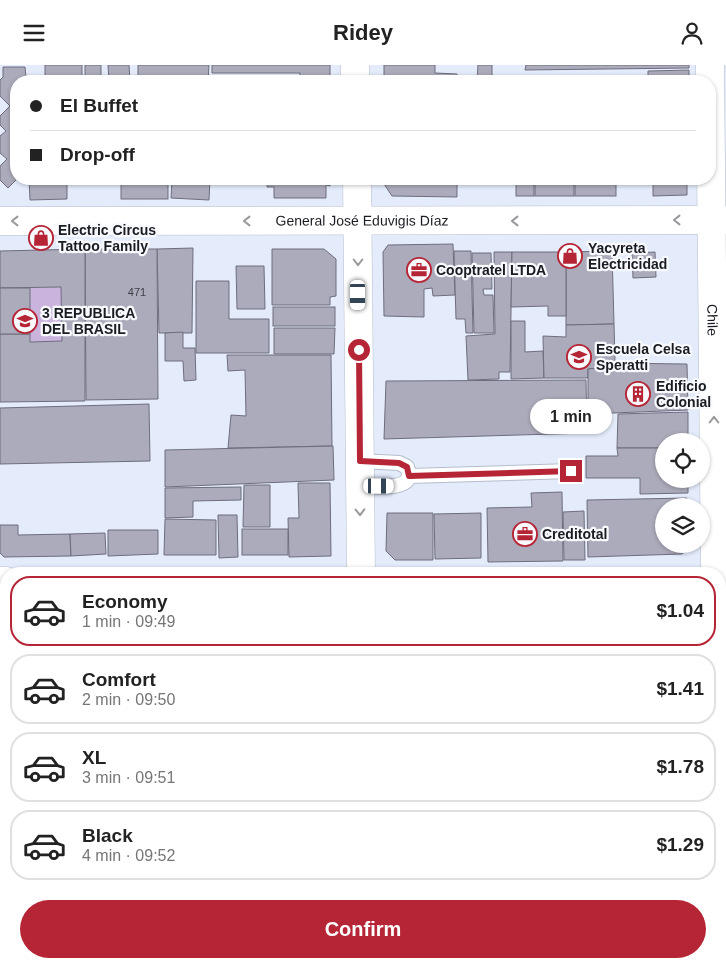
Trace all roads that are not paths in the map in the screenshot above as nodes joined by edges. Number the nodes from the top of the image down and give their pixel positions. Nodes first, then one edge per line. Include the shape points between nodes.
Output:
1 (716, 168) edge
2 (357, 185) edge
3 (719, 220) edge
4 (0, 221) edge
5 (358, 221) junction
6 (571, 471) dead end
7 (360, 473) junction
8 (409, 476) junction
9 (361, 567) edge
10 (715, 567) edge

1 - 3 street, Chile
2 - 5 street
3 -> 5 street, General José Eduvigis Díaz
10 -> 3 street, Chile
5 -> 4 street, General José Eduvigis Díaz
5 -> 7 street
6 - 8 lane
7 - 8 lane via 399,486
7 - 8 lane via 399,463 407,467
7 -> 9 street

